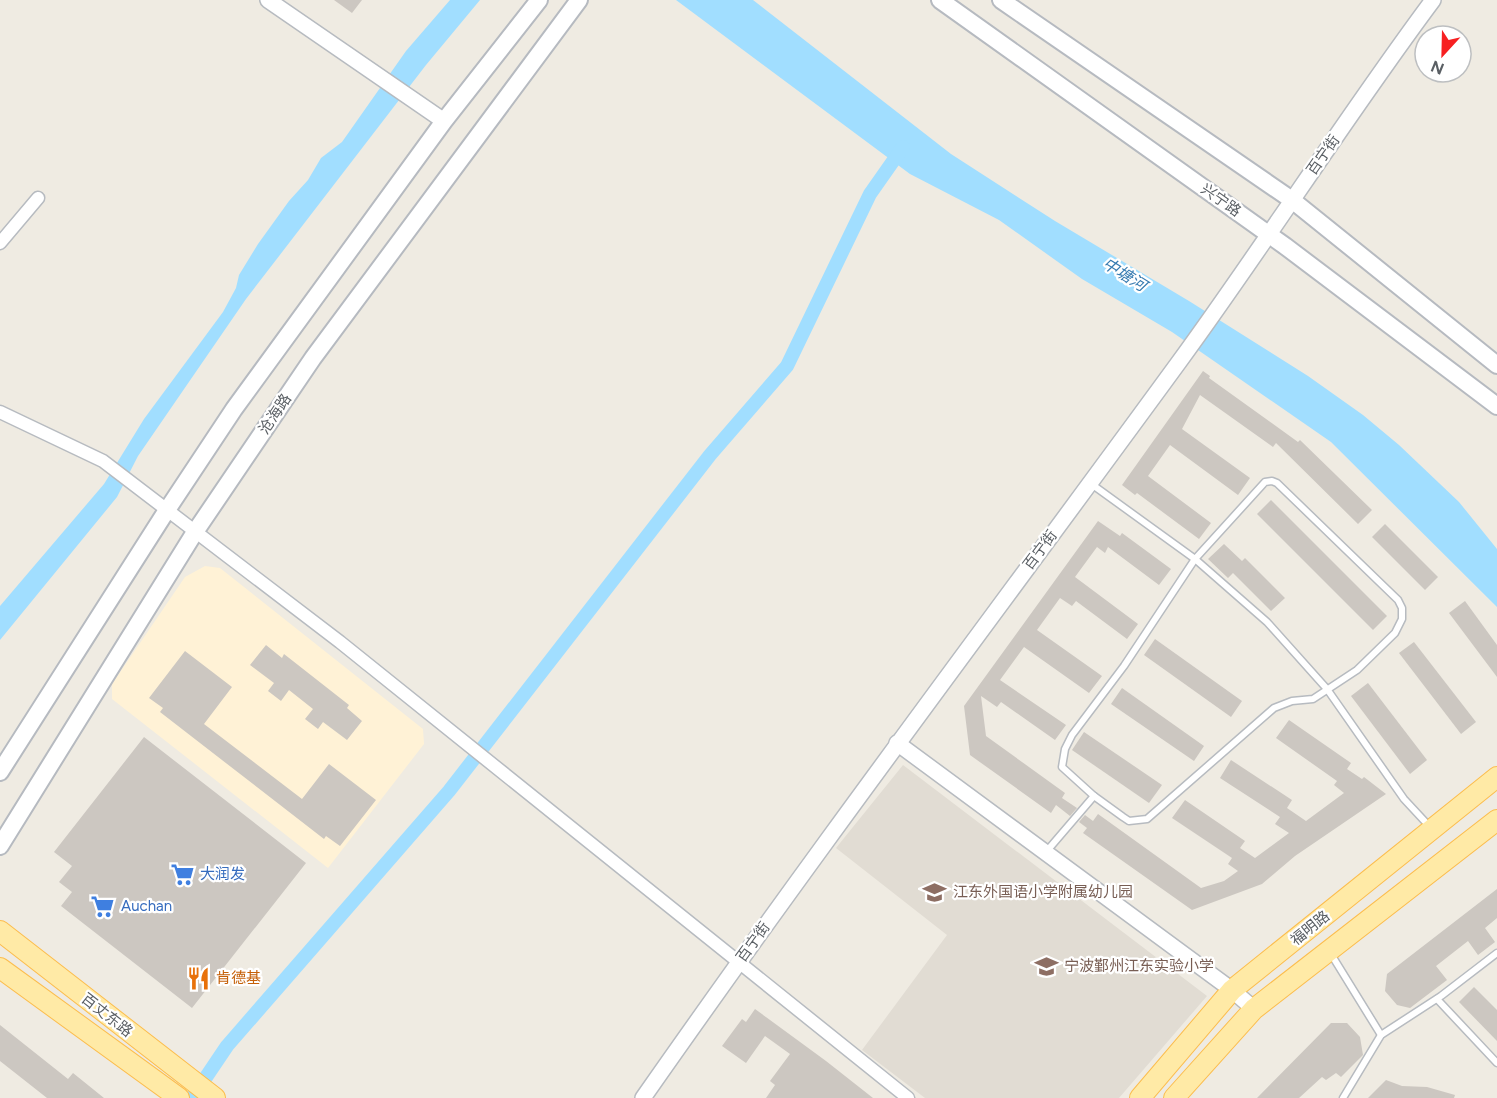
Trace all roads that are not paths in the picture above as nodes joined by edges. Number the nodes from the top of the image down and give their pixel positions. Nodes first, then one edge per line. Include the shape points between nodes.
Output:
1 (268, 0) edge
2 (539, 0) edge
3 (579, 0) edge
4 (940, 0) edge
5 (1002, 0) edge
6 (1429, 2) edge
7 (444, 121) junction
8 (38, 198) dead end
9 (1292, 200) junction
10 (1268, 234) junction
11 (0, 243) edge
12 (1497, 364) edge
13 (1497, 406) edge
14 (0, 412) edge
15 (1090, 483) junction
16 (167, 510) junction
17 (195, 532) junction
18 (1195, 559) junction
19 (1327, 689) junction
20 (897, 743) junction
21 (0, 772) edge
22 (1497, 777) edge
23 (1094, 796) junction
24 (1497, 820) edge
25 (1432, 830) junction
26 (0, 846) edge
27 (1046, 852) junction
28 (0, 931) edge
29 (1329, 951) junction
30 (1497, 953) edge
31 (738, 962) junction
32 (0, 968) edge
33 (1232, 990) junction
34 (1437, 999) junction
35 (1254, 1009) junction
36 (1381, 1035) junction
37 (1497, 1063) edge
38 (179, 1098) edge
39 (215, 1098) edge
40 (643, 1098) edge
41 (908, 1098) edge
42 (1140, 1098) edge
43 (1174, 1098) edge
44 (1343, 1098) edge

1 - 7 street
2 - 7 main road
3 - 17 main road, 沧海路 via 313,358
4 - 10 main road, 兴宁路
5 - 9 main road
6 - 9 street, 百宁街
7 - 16 main road via 234,409
8 - 11 street
9 - 10 street, 百宁街
9 - 12 main road
10 - 13 main road, 兴宁路
10 - 15 street, 百宁街
14 - 16 street via 108,464
15 - 18 lane
15 - 20 street, 百宁街
16 - 17 street
16 - 21 main road
17 - 26 main road, 沧海路
17 - 31 street via 340,642
18 - 19 lane via 1267,622
18 - 19 lane via 1265,482 1272,481 1398,600 1402,619 1395,633 1357,670
18 - 23 lane via 1065,749 1062,767
19 - 23 lane via 1313,699 1274,708 1148,819 1129,821
19 - 25 lane via 1404,799
20 - 27 street
20 - 31 street, 百宁街
22 - 25 main road, 福明路
23 - 27 lane
24 - 29 main road, 福明路
25 - 33 main road, 福明路
27 - 33 street
28 - 39 main road, 百丈东路
29 - 35 main road, 福明路
29 - 36 lane
30 - 34 lane
31 - 40 street, 百宁街
31 - 41 street
32 - 38 main road, 百丈东路
33 - 35 street
33 - 42 main road, 福明路
34 - 36 lane
34 - 37 lane
35 - 43 main road, 福明路
36 - 44 lane

